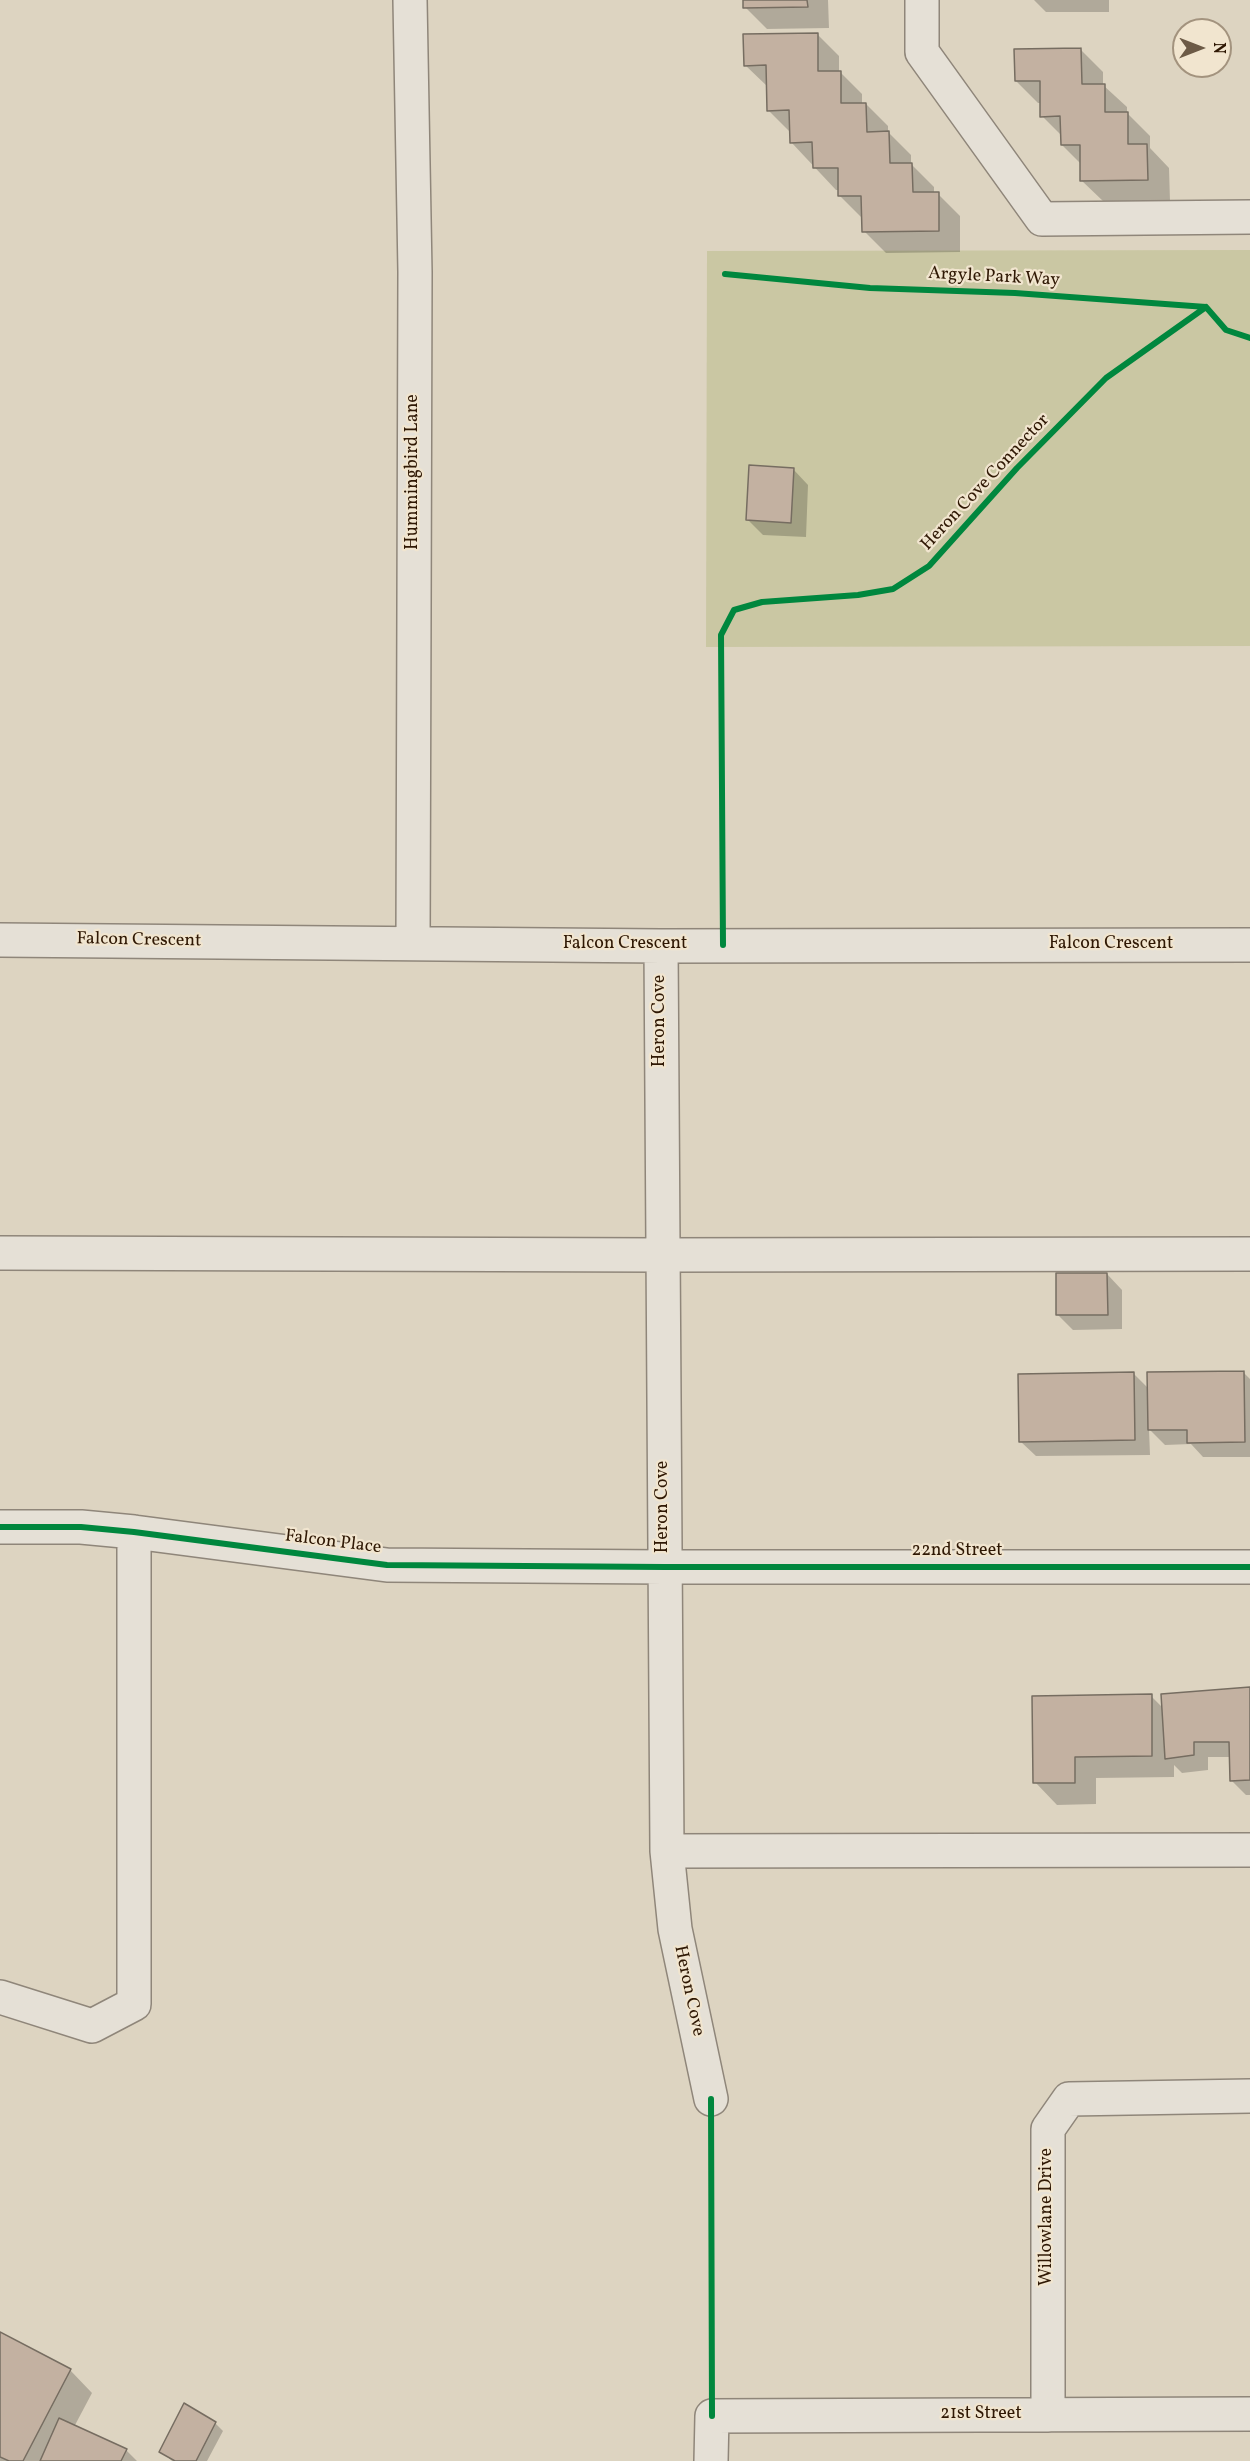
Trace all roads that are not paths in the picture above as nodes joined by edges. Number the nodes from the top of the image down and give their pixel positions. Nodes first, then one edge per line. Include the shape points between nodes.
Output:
1 (411, 0) edge
2 (922, 0) edge
3 (1250, 217) edge
4 (0, 940) edge
5 (413, 943) junction
6 (1250, 945) edge
7 (661, 946) junction
8 (0, 1253) edge
9 (1250, 1254) edge
10 (662, 1255) junction
11 (0, 1527) edge
12 (134, 1532) junction
13 (664, 1568) junction
14 (1250, 1568) edge
15 (1250, 1850) edge
16 (667, 1851) junction
17 (0, 1997) edge
18 (1250, 2096) edge
19 (711, 2099) dead end
20 (1250, 2414) edge
21 (1048, 2415) junction
22 (711, 2461) edge

1 - 5 street, Hummingbird Lane via 415,272
2 - 3 street via 922,52 1042,219
4 - 5 street, Falcon Crescent
5 - 7 street, Falcon Crescent
6 - 7 street, Falcon Crescent
7 - 10 street, Heron Cove
8 - 10 street
9 - 10 street
10 - 13 street, Heron Cove
11 - 12 street, Falcon Place via 81,1527
12 - 13 street, Falcon Place via 387,1565
12 - 17 street via 134,2004 92,2026
13 - 14 street, 22nd Street
13 - 16 street, Heron Cove
15 - 16 street
16 - 19 street, Heron Cove via 675,1929
18 - 21 street, Willowlane Drive via 1069,2099 1048,2128
20 - 21 street, 21st Street
21 - 22 street, 21st Street via 711,2416

